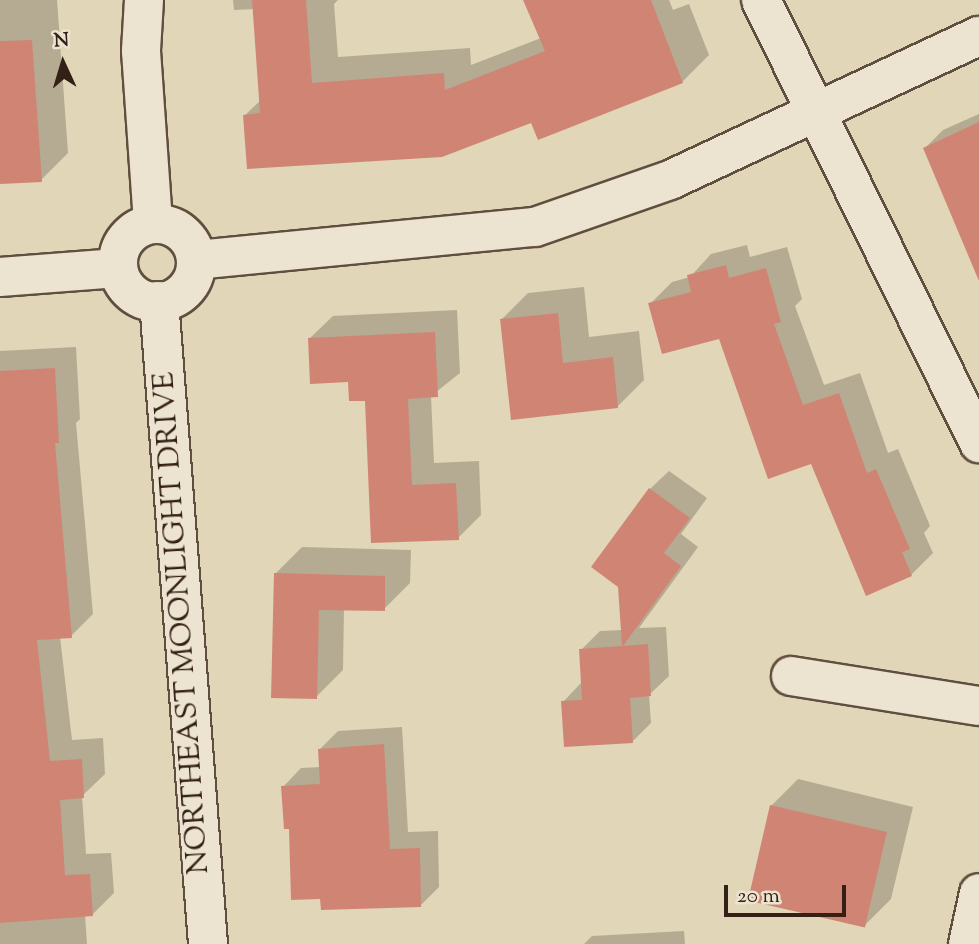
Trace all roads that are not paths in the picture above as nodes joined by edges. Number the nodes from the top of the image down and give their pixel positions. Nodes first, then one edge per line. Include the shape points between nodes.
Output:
1 (144, 0) edge
2 (761, 0) edge
3 (979, 36) edge
4 (814, 110) junction
5 (153, 224) junction
6 (196, 260) junction
7 (118, 268) junction
8 (0, 277) edge
9 (159, 301) junction
10 (979, 443) edge
11 (791, 676) dead end
12 (979, 706) edge
13 (979, 894) edge
14 (208, 944) edge
15 (968, 944) edge

1 - 5 street via 142,51
2 - 4 street
3 - 4 street
4 - 6 street via 670,180 535,227
4 - 10 street
5 - 6 street via 177,229 193,248
5 - 7 street via 130,234
6 - 9 street via 195,272 181,293
7 - 8 street
7 - 9 street via 136,296
9 - 14 street, NORTHEAST MOONLIGHT DRIVE
11 - 12 street
13 - 15 street

